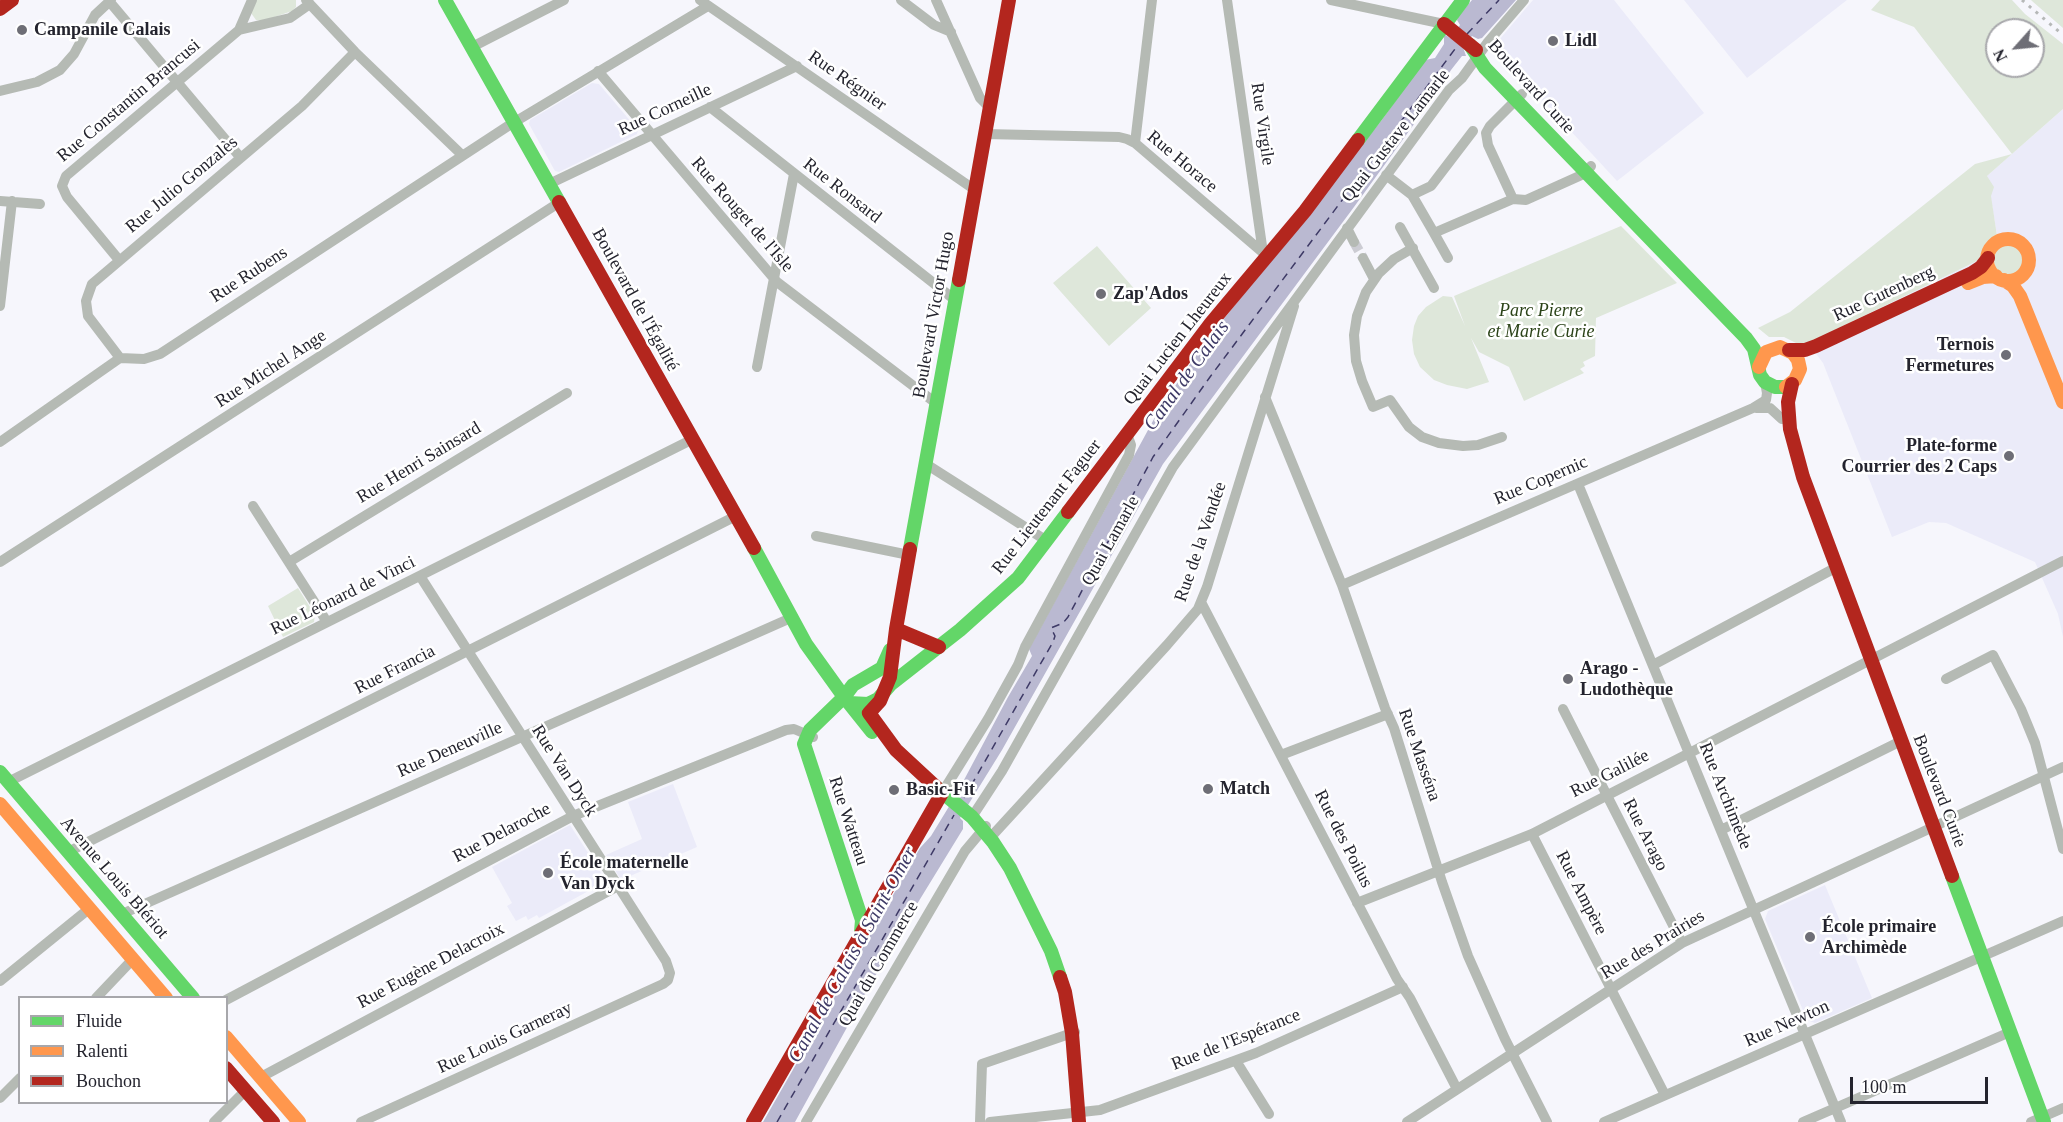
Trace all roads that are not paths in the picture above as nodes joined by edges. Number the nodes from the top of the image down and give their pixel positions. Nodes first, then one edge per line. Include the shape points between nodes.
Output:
1 (12, 0) edge
2 (252, 0) edge
3 (445, 0) edge
4 (564, 0) edge
5 (901, 0) edge
6 (936, 0) edge
7 (1009, 0) edge
8 (1152, 0) edge
9 (1227, 0) edge
10 (1331, 0) edge
11 (1463, 0) edge
12 (1524, 0) edge
13 (110, 1) edge
14 (308, 2) edge
15 (704, 3) edge
16 (0, 9) edge
17 (1444, 24) junction
18 (239, 30) junction
19 (951, 32) junction
20 (472, 47) junction
21 (1476, 51) junction
22 (355, 52) junction
23 (796, 66) junction
24 (598, 71) junction
25 (177, 82) junction
26 (0, 91) edge
27 (1519, 97) junction
28 (710, 107) junction
29 (989, 107) junction
30 (514, 122) junction
31 (1473, 131) dead end
32 (651, 134) junction
33 (985, 134) junction
34 (1135, 143) junction
35 (462, 155) junction
36 (240, 157) junction
37 (1589, 170) junction
38 (794, 174) junction
39 (1386, 175) junction
40 (549, 184) junction
41 (975, 190) junction
42 (1412, 195) junction
43 (1513, 199) junction
44 (0, 201) edge
45 (12, 201) junction
46 (560, 202) junction
47 (40, 204) dead end
48 (1400, 227) dead end
49 (1347, 228) junction
50 (1434, 233) junction
51 (1354, 242) tunnel mouth
52 (1413, 248) junction
53 (1266, 255) junction
54 (1363, 258) tunnel mouth
55 (1448, 258) dead end
56 (1988, 258) junction
57 (119, 260) junction
58 (2025, 272) junction
59 (2000, 278) junction
60 (774, 279) junction
61 (1374, 279) junction
62 (1434, 288) dead end
63 (1298, 294) junction
64 (955, 300) junction
65 (0, 306) edge
66 (1783, 349) junction
67 (120, 358) junction
68 (757, 367) dead end
69 (1759, 367) junction
70 (1799, 371) junction
71 (2063, 383) edge
72 (1768, 384) junction
73 (1792, 384) junction
74 (567, 393) dead end
75 (1265, 397) junction
76 (2063, 402) edge
77 (937, 405) junction
78 (1753, 408) junction
79 (1782, 419) junction
80 (1127, 434) junction
81 (1502, 437) dead end
82 (693, 439) junction
83 (0, 442) edge
84 (926, 464) junction
85 (1803, 477) junction
86 (1578, 483) junction
87 (254, 506) dead end
88 (736, 516) junction
89 (816, 536) dead end
90 (1047, 541) junction
91 (909, 555) junction
92 (289, 561) junction
93 (2063, 561) edge
94 (0, 562) edge
95 (1837, 567) junction
96 (420, 576) junction
97 (1342, 585) junction
98 (1202, 602) junction
99 (793, 617) junction
100 (327, 622) junction
101 (895, 633) junction
102 (939, 646) junction
103 (468, 651) junction
104 (1871, 658) junction
105 (1653, 665) junction
106 (1946, 679) dead end
107 (884, 694) junction
108 (854, 700) junction
109 (1563, 709) dead end
110 (1388, 714) junction
111 (810, 735) junction
112 (522, 736) junction
113 (1901, 741) junction
114 (1689, 752) junction
115 (1281, 755) junction
116 (2063, 767) edge
117 (2044, 776) junction
118 (3, 780) edge
119 (942, 793) junction
120 (1606, 795) junction
121 (0, 804) edge
122 (573, 816) junction
123 (972, 817) junction
124 (1933, 826) junction
125 (1721, 830) junction
126 (989, 832) junction
127 (1532, 834) junction
128 (2063, 849) edge
129 (68, 852) junction
130 (1439, 871) junction
131 (618, 886) junction
132 (1357, 903) junction
133 (90, 908) junction
134 (1754, 909) junction
135 (122, 914) junction
136 (2063, 921) edge
137 (861, 932) junction
138 (1682, 943) junction
139 (1982, 957) junction
140 (133, 959) junction
141 (0, 981) edge
142 (663, 984) joint
143 (1403, 987) junction
144 (1611, 989) junction
145 (98, 996) edge
146 (164, 996) edge
147 (191, 996) edge
148 (228, 999) edge
149 (1075, 1032) junction
150 (2010, 1032) junction
151 (1805, 1034) junction
152 (228, 1039) edge
153 (1514, 1053) junction
154 (1236, 1061) junction
155 (228, 1070) edge
156 (261, 1077) junction
157 (18, 1080) edge
158 (1457, 1089) junction
159 (246, 1090) junction
160 (1665, 1095) junction
161 (0, 1098) edge
162 (1836, 1108) junction
163 (2063, 1108) edge
164 (1269, 1114) dead end
165 (1082, 1118) edge
166 (2039, 1120) edge
167 (214, 1122) edge
168 (273, 1122) edge
169 (299, 1122) edge
170 (361, 1122) edge
171 (753, 1122) edge
172 (806, 1122) edge
173 (980, 1122) edge
174 (990, 1122) edge
175 (1408, 1122) edge
176 (1547, 1122) edge
177 (1604, 1122) edge
178 (1803, 1122) edge
179 (1841, 1122) edge

1 - 16 street
2 - 18 street, Rue Constantin Brancusi
3 - 20 street, Boulevard de l'Égalité
4 - 20 street
5 - 19 street via 934,25
6 - 19 street
7 - 29 street, Boulevard Victor Hugo
8 - 34 street
9 - 53 street, Rue Virgile
10 - 17 street
11 - 17 street, Quai Lucien Lheureux
12 - 21 street, Quai Gustave Lamarle
13 - 25 street
13 - 26 street via 95,15 77,49 60,70 37,82
14 - 18 street, Rue Constantin Brancusi via 290,18
14 - 22 street
15 - 23 street, Rue Régnier
15 - 24 street, Rue Rubens
17 - 21 street, Boulevard Curie
17 - 53 street, Quai Lucien Lheureux via 1312,202
18 - 25 street, Rue Constantin Brancusi
19 - 29 street via 980,98
20 - 30 street, Boulevard de l'Égalité
21 - 27 street, Boulevard Curie
21 - 39 street, Quai Gustave Lamarle via 1462,78
22 - 35 street
22 - 36 street, Rue Julio Gonzalès via 302,106
23 - 28 street, Rue Corneille
23 - 41 street, Rue Régnier
24 - 30 street, Rue Rubens
24 - 32 street, Rue Rouget de l'Isle
25 - 36 street
25 - 57 street, Rue Constantin Brancusi via 70,171 63,182 67,197
27 - 37 street, Boulevard Curie
27 - 43 street via 1488,128 1486,136
28 - 32 street, Rue Corneille
28 - 38 street, Rue Ronsard
29 - 33 street, Boulevard Victor Hugo
30 - 35 street, Rue Rubens
30 - 40 street, Boulevard de l'Égalité
31 - 42 street via 1434,184
32 - 40 street, Rue Corneille
32 - 60 street, Rue Rouget de l'Isle
33 - 34 street, Rue Horace via 1119,137
33 - 41 street, Boulevard Victor Hugo
34 - 53 street, Rue Horace
35 - 67 street, Rue Rubens via 160,354 144,359
36 - 57 street, Rue Julio Gonzalès
37 - 43 street via 1526,200
37 - 66 street, Boulevard Curie via 1747,330 1758,340
37 - 69 street, Boulevard Curie via 1746,338
38 - 60 street
38 - 64 street, Rue Ronsard
39 - 42 street
39 - 49 street, Quai Gustave Lamarle
40 - 46 street, Boulevard de l'Égalité
41 - 64 street, Boulevard Victor Hugo
42 - 50 street
43 - 50 street
44 - 45 street
45 - 47 street
45 - 65 street
46 - 82 street, Boulevard de l'Égalité
46 - 94 street, Rue Michel Ange
48 - 52 street
49 - 51 street
49 - 63 street, Quai Gustave Lamarle
50 - 55 street
52 - 61 street via 1389,263
52 - 62 street
53 - 80 street, Quai Lucien Lheureux
54 - 61 street
56 - 58 street via 1997,242 2017,241 2028,255
56 - 59 street via 1990,268
56 - 66 street, Rue Gutenberg via 1972,273 1815,346 1805,350
57 - 67 street, Rue Julio Gonzalès via 92,284 86,306 90,320
58 - 59 street via 2017,279
58 - 71 street via 2027,294
59 - 70 street, Rue Gutenberg via 1974,280 1818,353
59 - 76 street via 2020,296
60 - 68 street
60 - 77 street, Rue Rouget de l'Isle
61 - 81 street via 1360,305 1354,335 1358,368 1373,407 1390,400 1409,427 1439,443 1478,446
63 - 75 street, Rue de la Vendée
63 - 123 street, Quai Lamarle via 1166,477 1002,771
64 - 77 street, Boulevard Victor Hugo
66 - 69 street via 1765,354
66 - 70 street via 1798,360
67 - 83 street
69 - 72 street
70 - 73 street
72 - 73 street via 1781,388
72 - 78 street via 1766,400
72 - 79 street, Boulevard Curie via 1779,403
73 - 85 street, Boulevard Curie via 1789,423
74 - 92 street, Rue Henri Sainsard
75 - 97 street, Rue Masséna
75 - 98 street, Rue de la Vendée
77 - 84 street, Boulevard Victor Hugo
78 - 79 street via 1770,408
78 - 86 street, Rue Copernic
79 - 85 street, Boulevard Curie
80 - 90 street, Rue Lieutenant Faguer
80 - 119 street, Quai Lucien Lheureux via 1129,455 1018,665
82 - 88 street, Boulevard de l'Égalité
82 - 96 street, Rue Léonard de Vinci
84 - 90 street
84 - 91 street, Boulevard Victor Hugo
85 - 95 street, Boulevard Curie
86 - 97 street, Rue Copernic
86 - 105 street, Rue Archimède
87 - 92 street
88 - 99 street, Boulevard de l'Égalité
88 - 103 street, Rue Francia
89 - 91 street
90 - 102 street, Rue Lieutenant Faguer via 1010,586
91 - 101 street, Boulevard Victor Hugo
92 - 100 street
93 - 104 street, Rue Galilée
95 - 104 street, Boulevard Curie
95 - 105 street
96 - 100 street, Rue Léonard de Vinci
96 - 103 street, Rue Van Dyck
97 - 110 street, Rue Masséna
98 - 115 street, Rue des Poilus
98 - 126 street, Rue de la Vendée via 1167,645
99 - 108 street, Boulevard de l'Égalité
99 - 112 street, Rue Deneuville
100 - 118 street, Rue Léonard de Vinci
101 - 102 street
101 - 107 street, Boulevard Victor Hugo
101 - 108 street, Boulevard Victor Hugo via 885,664
102 - 107 street, Rue Lieutenant Faguer
103 - 112 street, Rue Van Dyck
103 - 129 street, Rue Francia
104 - 113 street, Boulevard Curie
104 - 114 street, Rue Galilée
105 - 114 street, Rue Archimède
106 - 117 street via 1993,655 2027,723
107 - 108 street, Boulevard Victor Hugo via 878,705
108 - 111 street
108 - 119 street, Boulevard de l'Égalité via 896,750
108 - 119 street, Boulevard de l'Égalité via 893,758 916,779
109 - 120 street, Rue Arago
110 - 115 street
110 - 130 street, Rue Masséna
111 - 122 street, Rue Delaroche via 786,730
111 - 137 street, Rue Watteau via 808,755 863,923
112 - 122 street, Rue Van Dyck
112 - 135 street, Rue Deneuville
113 - 124 street, Boulevard Curie
113 - 125 street
114 - 120 street, Rue Galilée
114 - 125 street, Rue Archimède
115 - 132 street, Rue des Poilus
116 - 117 street, Rue des Prairies
117 - 124 street, Rue des Prairies
117 - 128 street
118 - 129 street, Avenue Louis Blériot
119 - 123 street
119 - 137 street
120 - 127 street, Rue Galilée
120 - 138 street, Rue Arago
121 - 133 street, Avenue Louis Blériot
122 - 131 street, Rue Van Dyck
122 - 148 street, Rue Delaroche
123 - 126 street
124 - 134 street, Rue des Prairies
124 - 139 street, Boulevard Curie
125 - 134 street, Rue Archimède
126 - 149 street via 1019,865 1043,913 1072,994
126 - 172 street, Quai du Commerce via 964,851
127 - 130 street, Rue Galilée
127 - 144 street, Rue Ampère
129 - 135 street, Avenue Louis Blériot
130 - 132 street, Rue Galilée
130 - 153 street, Rue Masséna via 1468,956
131 - 142 street, Rue Van Dyck via 668,965 670,977
131 - 156 street, Rue Eugène Delacroix
132 - 143 street, Rue des Poilus
133 - 140 street, Avenue Louis Blériot
133 - 141 street
134 - 138 street, Rue des Prairies
134 - 151 street, Rue Archimède
135 - 147 street, Avenue Louis Blériot
136 - 139 street, Rue Newton
137 - 171 street
138 - 144 street, Rue des Prairies
139 - 150 street, Boulevard Curie
139 - 151 street, Rue Newton
140 - 145 street
140 - 146 street, Avenue Louis Blériot
142 - 170 street, Rue Louis Garneray
143 - 154 street, Rue de l'Espérance
143 - 158 street, Rue des Poilus
144 - 153 street, Rue des Prairies
144 - 160 street, Rue Ampère
149 - 165 street
149 - 173 street via 982,1064
150 - 162 street
150 - 166 street, Boulevard Curie
151 - 160 street, Rue Newton
151 - 162 street, Rue Archimède
152 - 156 street
153 - 158 street, Rue des Prairies
153 - 176 street, Rue Masséna
154 - 164 street
154 - 165 street, Rue de l'Espérance
155 - 159 street
156 - 159 street
156 - 169 street
157 - 161 street
158 - 175 street, Rue des Prairies
159 - 167 street
159 - 168 street
160 - 177 street, Rue Newton
162 - 178 street
162 - 179 street, Rue Archimède
163 - 166 street
165 - 174 street, Rue de l'Espérance

